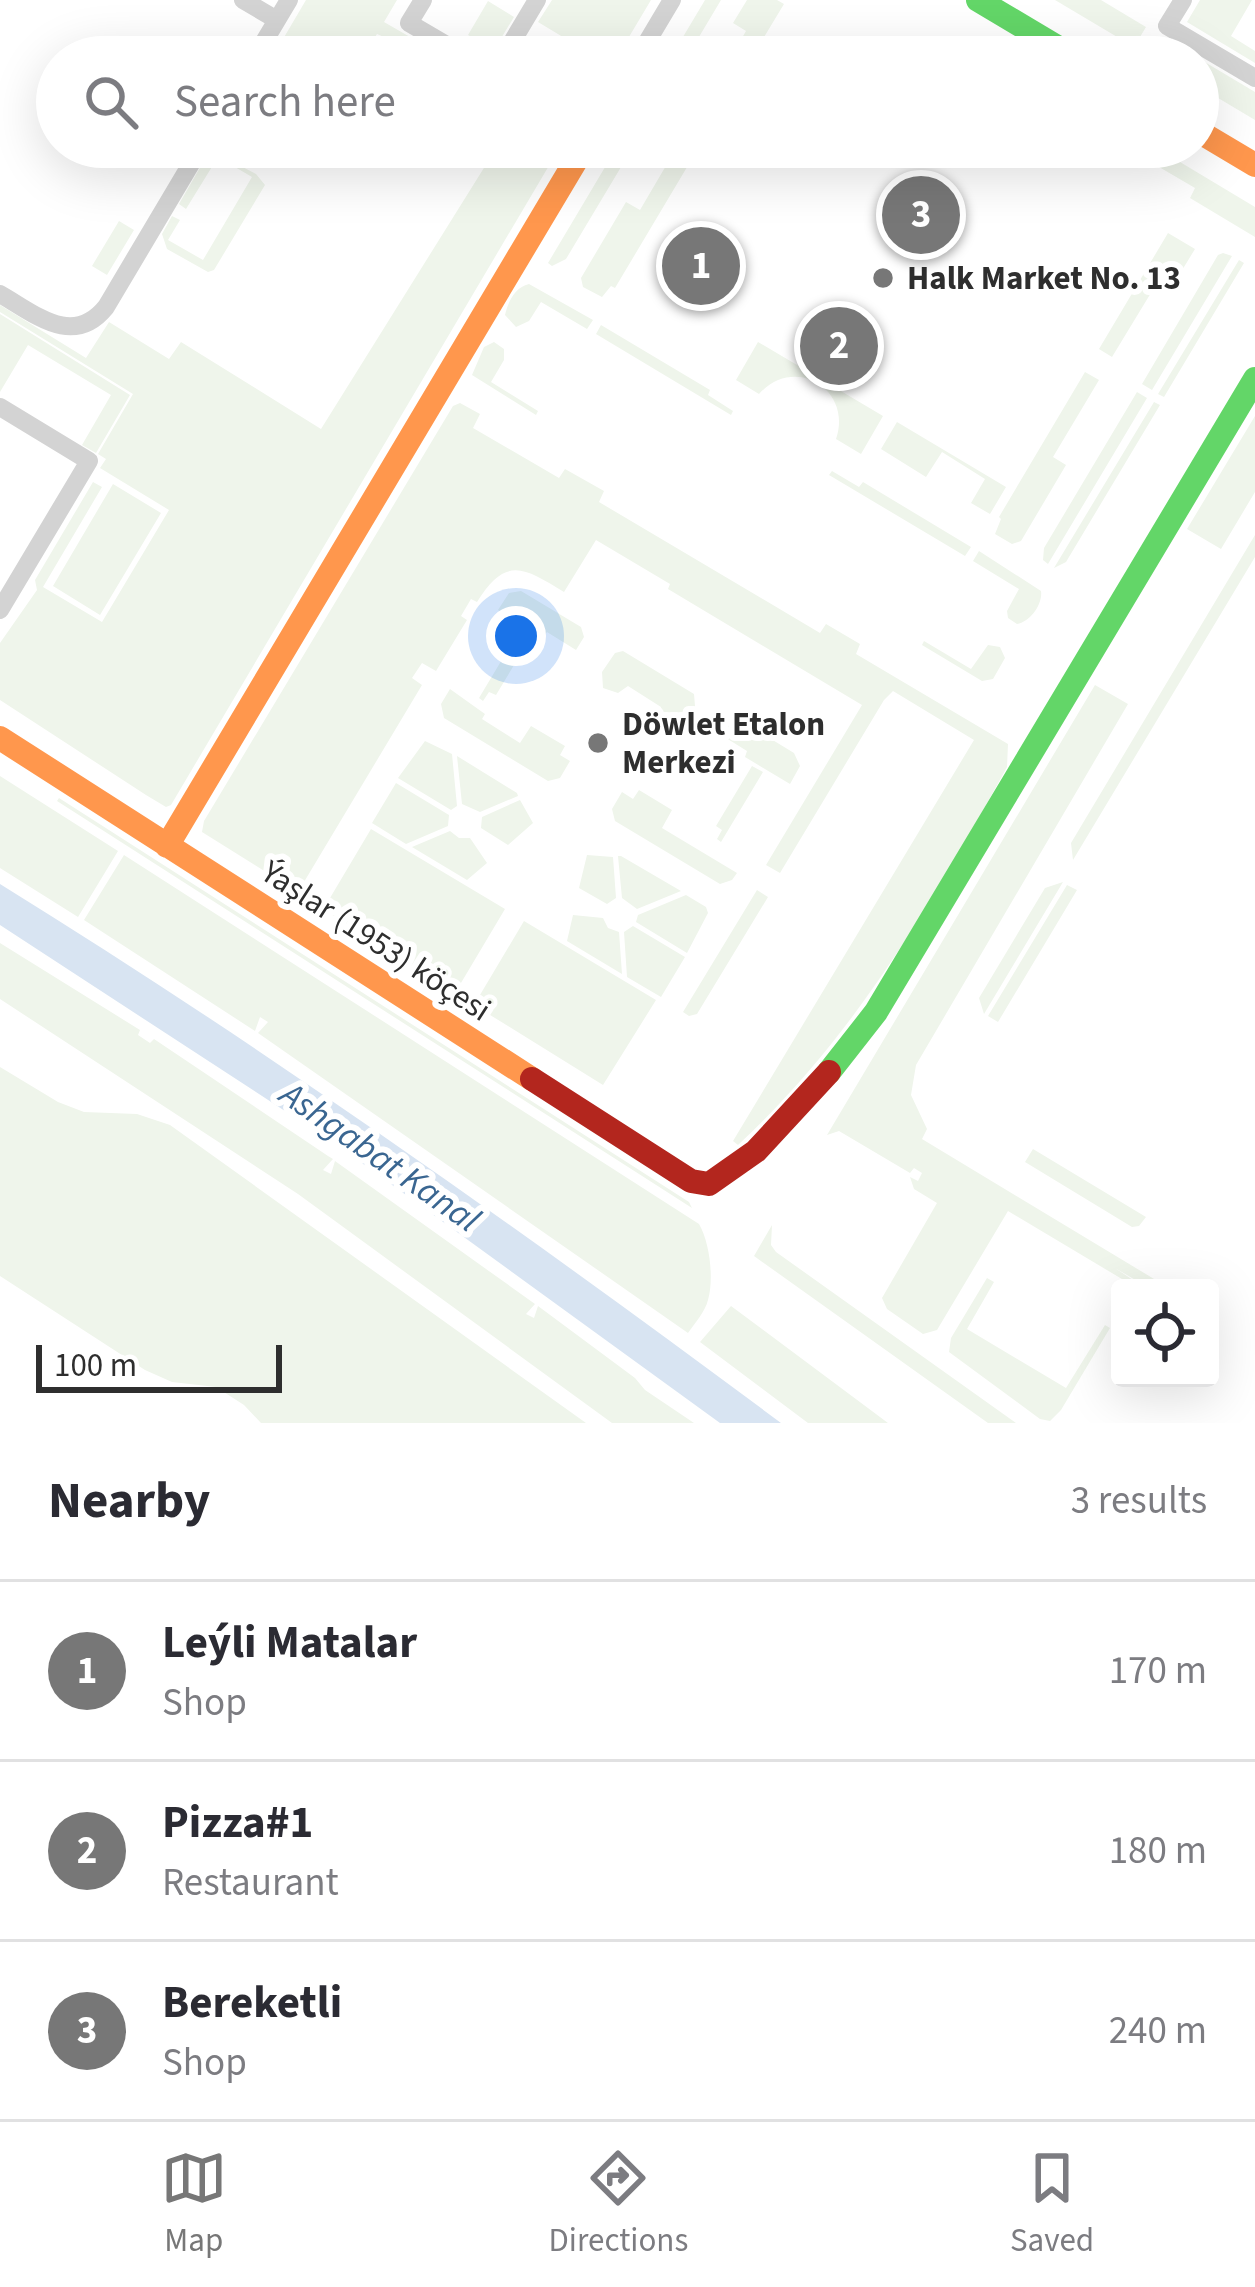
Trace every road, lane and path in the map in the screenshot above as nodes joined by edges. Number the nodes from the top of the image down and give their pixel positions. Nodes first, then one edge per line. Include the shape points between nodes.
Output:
1 (243, 0) edge
2 (289, 0) edge
3 (423, 0) edge
4 (537, 0) edge
5 (672, 0) edge
6 (978, 0) edge
7 (1183, 0) edge
8 (277, 20) junction
9 (267, 36) edge
10 (432, 36) edge
11 (516, 36) edge
12 (651, 36) edge
13 (1039, 36) edge
14 (1184, 36) edge
15 (1219, 57) edge
16 (1255, 78) edge
17 (1219, 144) edge
18 (1255, 165) edge
19 (189, 168) edge
20 (571, 168) edge
21 (0, 294) edge
22 (1255, 379) edge
23 (0, 407) edge
24 (0, 610) edge
25 (0, 738) edge
26 (167, 846) junction

1 - 8 street
2 - 8 street
3 - 10 street via 409,22
4 - 11 street
5 - 12 street
6 - 13 street
7 - 14 street via 1167,26
8 - 9 street
15 - 16 street
17 - 18 street
19 - 21 street via 91,322 66,328
20 - 26 street
22 - 26 street, Ýaşlar (1953) köçesi via 876,1012 803,1101 721,1178 700,1185 671,1169
23 - 24 street via 89,461
25 - 26 street, Ýaşlar (1953) köçesi

